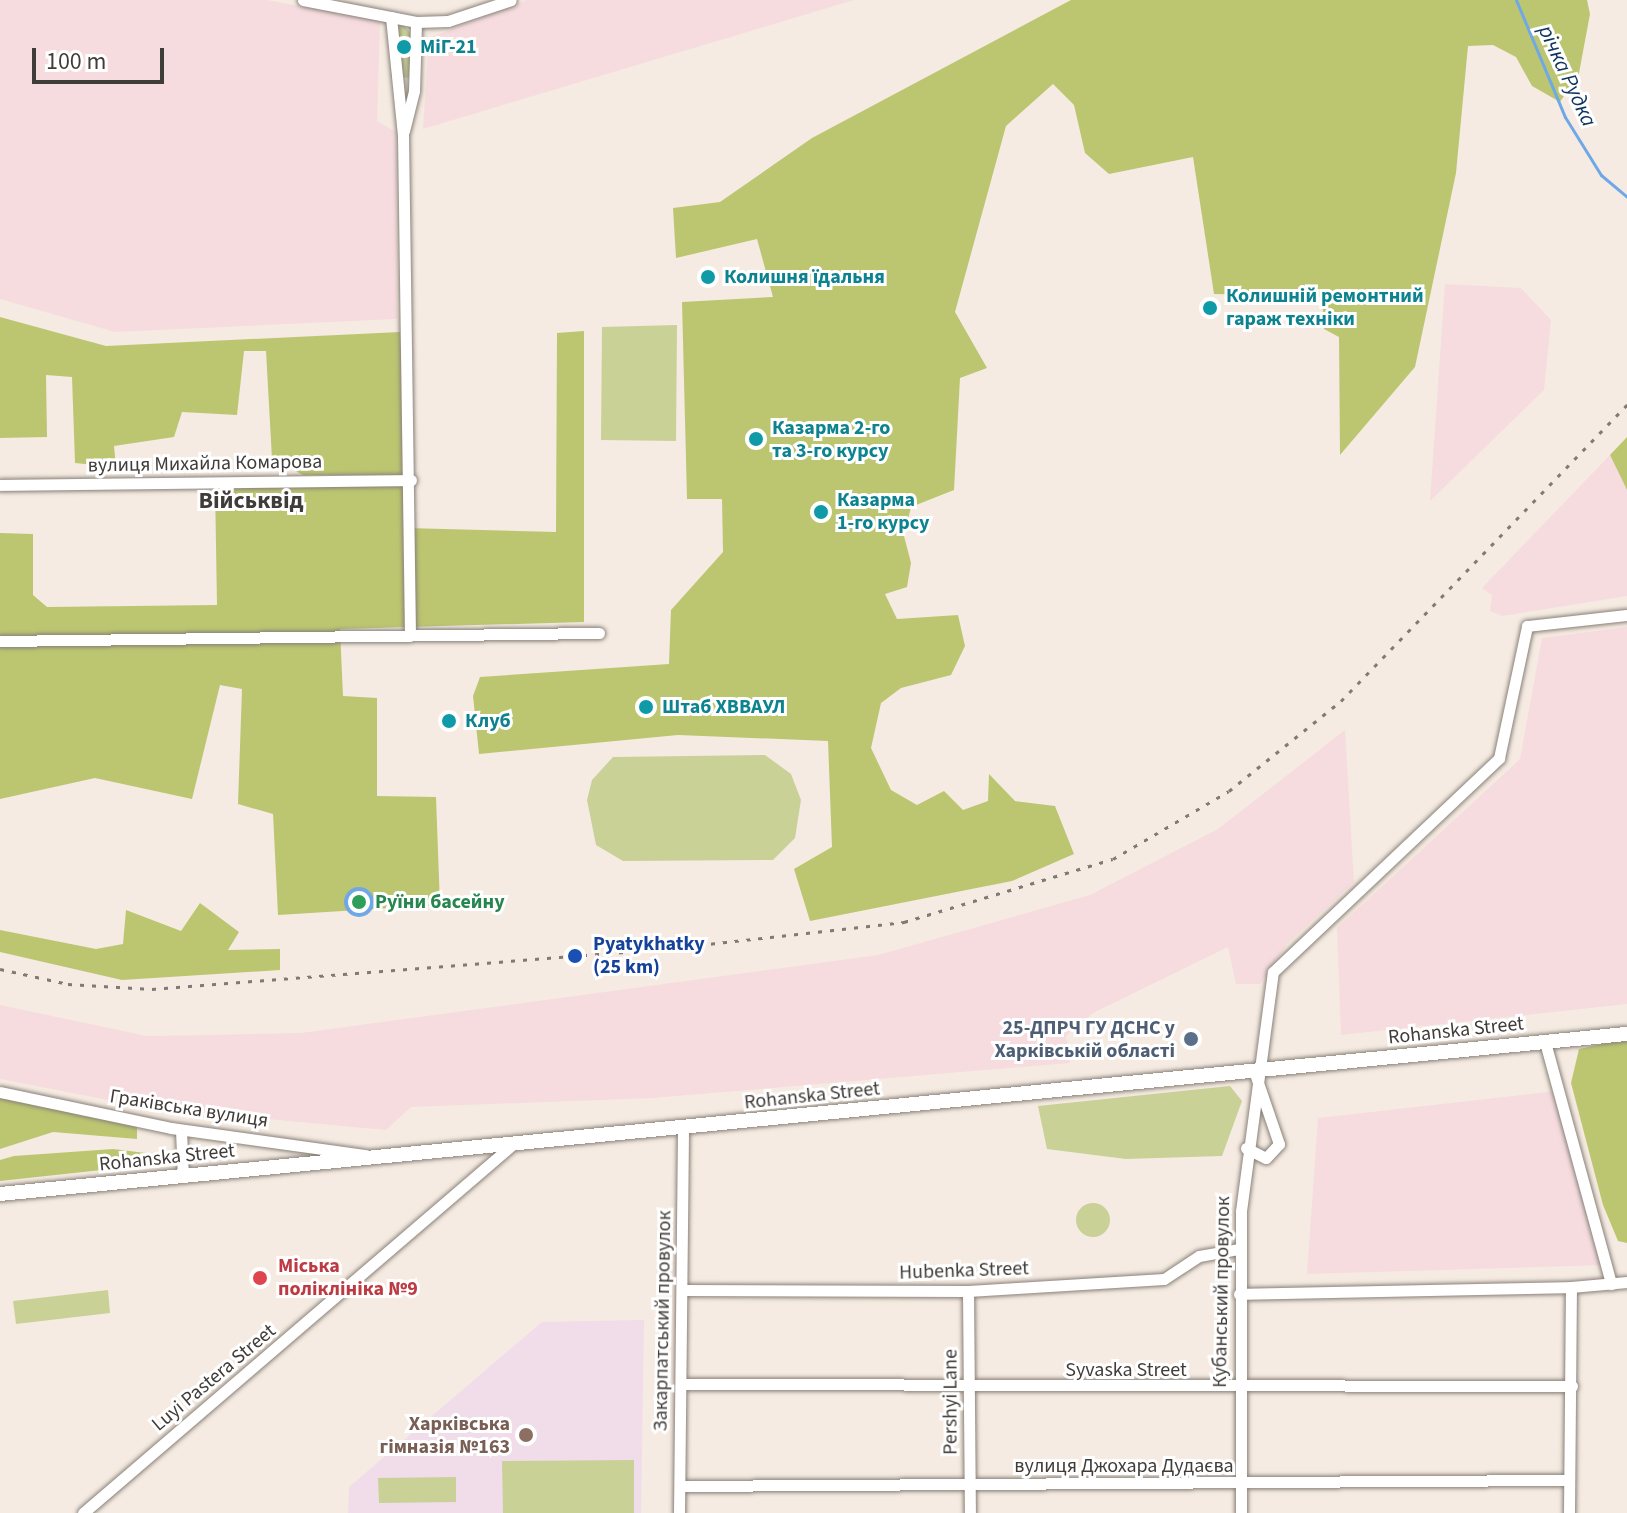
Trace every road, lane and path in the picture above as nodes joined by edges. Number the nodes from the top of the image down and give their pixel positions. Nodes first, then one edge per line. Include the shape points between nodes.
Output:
1 (303, 0) edge
2 (511, 0) edge
3 (391, 17) junction
4 (416, 22) junction
5 (403, 135) junction
6 (411, 480) junction
7 (0, 485) edge
8 (1627, 615) edge
9 (599, 633) dead end
10 (410, 636) junction
11 (0, 641) edge
12 (1627, 1034) edge
13 (1545, 1042) junction
14 (1255, 1073) junction
15 (0, 1092) edge
16 (683, 1129) junction
17 (181, 1130) junction
18 (512, 1145) junction
19 (1246, 1148) junction
20 (374, 1157) junction
21 (183, 1177) junction
22 (0, 1194) edge
23 (1239, 1249) junction
24 (1627, 1282) edge
25 (1611, 1284) junction
26 (1571, 1287) junction
27 (682, 1290) junction
28 (968, 1291) junction
29 (1239, 1294) junction
30 (681, 1384) junction
31 (1572, 1386) junction
32 (969, 1388) junction
33 (1238, 1389) junction
34 (1569, 1480) junction
35 (1241, 1483) junction
36 (969, 1485) junction
37 (680, 1486) junction
38 (83, 1513) edge
39 (679, 1513) edge
40 (970, 1513) edge
41 (1241, 1513) edge
42 (1569, 1513) edge

1 - 3 street
2 - 4 street via 448,21
3 - 4 street
3 - 5 street
4 - 5 street via 414,91
5 - 6 street
6 - 7 street, вулиця Михайла Комарова
6 - 10 street
8 - 14 street, Кубанський провулок via 1527,626 1499,758 1279,964 1269,981
9 - 10 street
10 - 11 street
12 - 13 main road, Rohanska Street
13 - 14 main road, Rohanska Street
13 - 25 street
14 - 16 main road, Rohanska Street
14 - 19 street, Кубанський провулок
14 - 19 street via 1279,1144 1266,1158
15 - 17 street, Граківська вулиця
16 - 18 main road, Rohanska Street
16 - 27 street, Закарпатський провулок
17 - 20 street, Граківська вулиця
17 - 21 street
18 - 20 main road, Rohanska Street
18 - 38 street, Luyi Pastera Street
19 - 23 street, Кубанський провулок
20 - 21 main road, Rohanska Street
21 - 22 main road, Rohanska Street
23 - 28 street, Hubenka Street via 1199,1256 1164,1279
23 - 29 street, Кубанський провулок
24 - 25 street
25 - 26 street
26 - 29 street
26 - 31 street
27 - 28 street, Hubenka Street
27 - 30 street, Закарпатський провулок
28 - 32 street, Pershyi Lane
29 - 33 street, Кубанський провулок
30 - 32 street, Syvaska Street
30 - 37 street, Закарпатський провулок
31 - 33 street, Syvaska Street
31 - 34 street
32 - 33 street, Syvaska Street
32 - 36 street, Pershyi Lane
33 - 35 street, Кубанський провулок
34 - 35 street, вулиця Джохара Дудаєва
34 - 42 street
35 - 36 street, вулиця Джохара Дудаєва
35 - 41 street, Кубанський провулок
36 - 37 street, вулиця Джохара Дудаєва
36 - 40 street, Pershyi Lane
37 - 39 street, Закарпатський провулок

